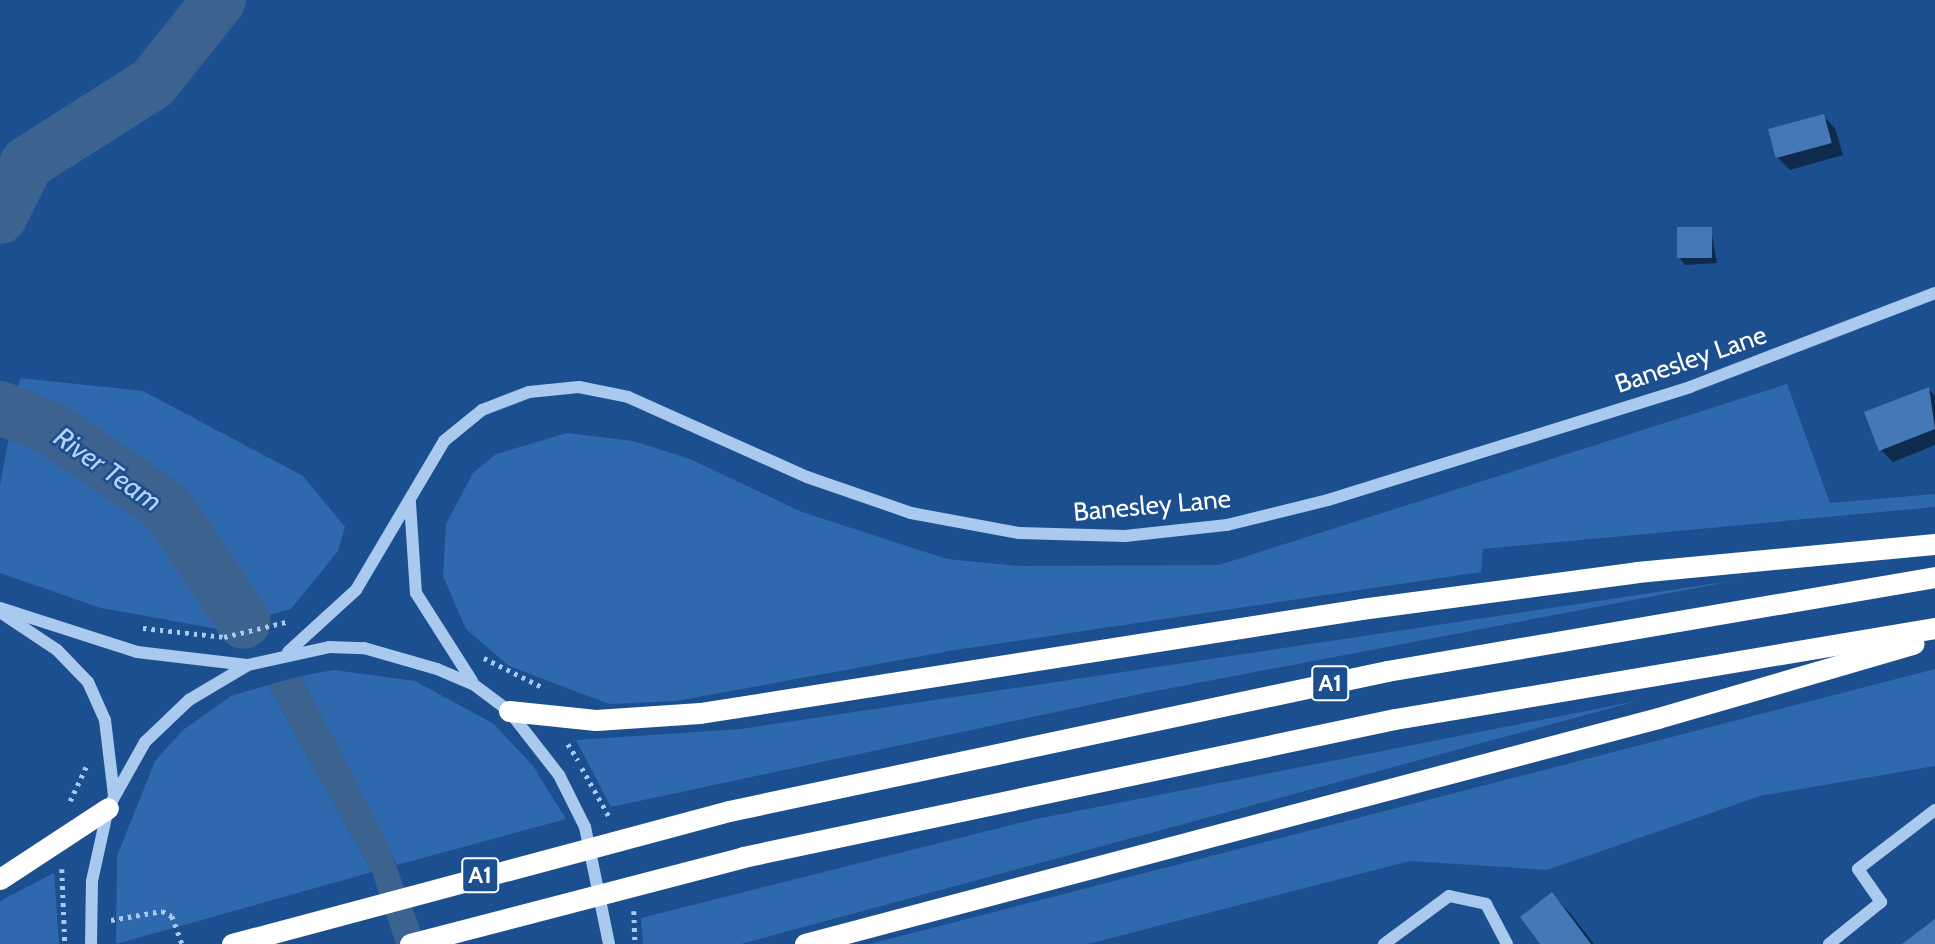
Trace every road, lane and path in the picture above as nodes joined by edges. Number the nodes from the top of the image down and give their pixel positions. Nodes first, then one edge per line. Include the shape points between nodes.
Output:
1 (1935, 293) edge
2 (410, 499) junction
3 (1935, 544) edge
4 (1935, 577) edge
5 (0, 610) edge
6 (298, 618) dead end
7 (143, 628) dead end
8 (1935, 628) edge
9 (1935, 637) edge
10 (476, 651) dead end
11 (288, 652) junction
12 (248, 665) junction
13 (473, 684) junction
14 (551, 691) dead end
15 (509, 711) junction
16 (90, 751) dead end
17 (111, 802) junction
18 (64, 809) dead end
19 (1935, 810) edge
20 (65, 874) dead end
21 (0, 879) edge
22 (129, 919) dead end
23 (65, 944) edge
24 (91, 944) edge
25 (182, 944) edge
26 (233, 944) edge
27 (410, 944) edge
28 (609, 944) edge
29 (805, 944) edge
30 (1384, 944) edge
31 (1507, 944) edge
32 (1829, 944) edge

1 - 2 street, Banesley Lane via 1628,407 1278,514 1176,532 1019,533 911,513 807,477 628,397 579,387 529,392 482,411 444,441
2 - 11 street, Banesley Lane via 356,590
2 - 13 street via 416,593
3 - 15 highway via 1637,572 1375,607 700,713 596,720
4 - 26 highway, A1, bridge via 1387,670 729,811
5 - 12 street via 165,658
5 - 17 street via 57,650 88,682 105,720
6 - 7 path via 231,636
8 - 27 highway, A1, bridge via 1395,719 743,857
9 - 29 highway via 1658,718
10 - 14 path
11 - 12 street
11 - 13 street via 364,649
12 - 17 street via 165,720
13 - 15 street
15 - 28 street via 559,775 585,827
16 - 18 path via 78,789
17 - 21 highway
17 - 24 street via 92,881
19 - 32 street via 1858,869 1881,902
20 - 23 path
22 - 25 path via 167,913
30 - 31 street via 1449,896 1486,904

